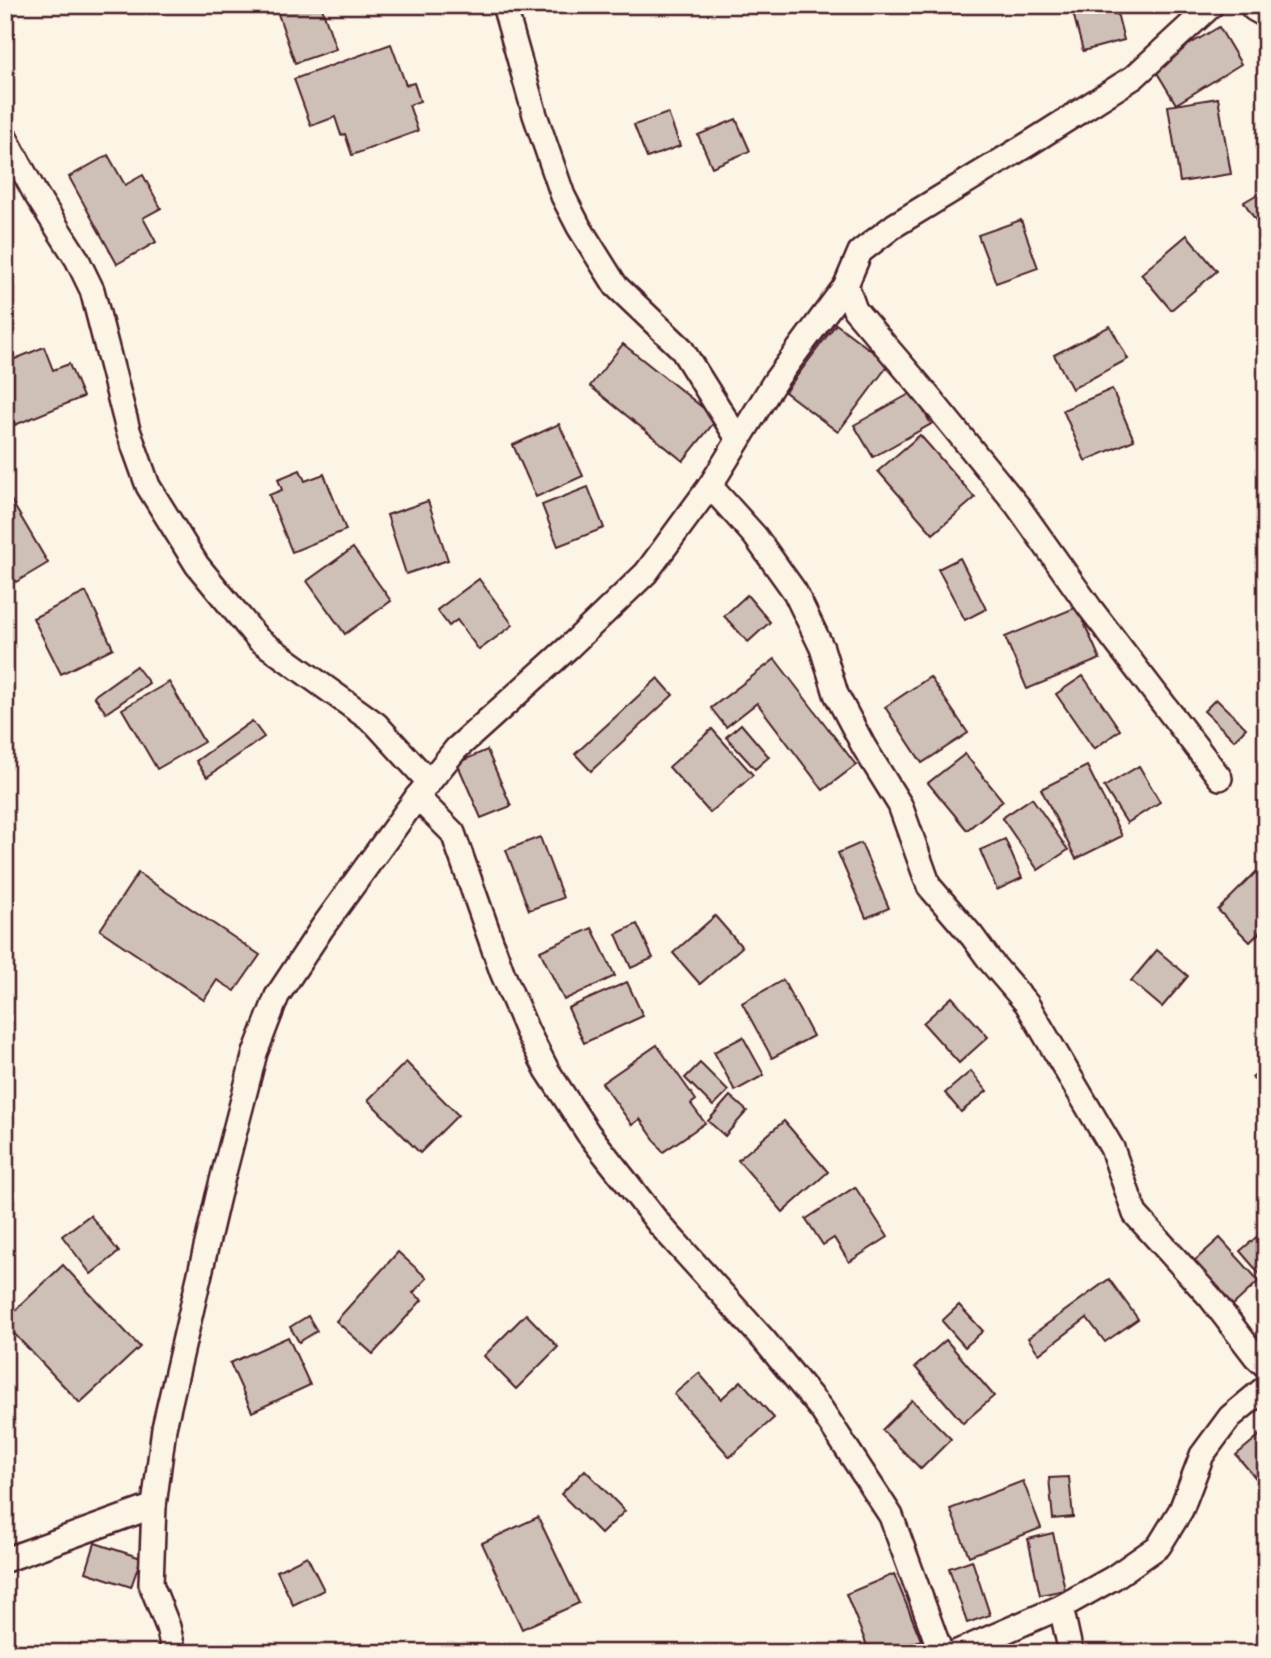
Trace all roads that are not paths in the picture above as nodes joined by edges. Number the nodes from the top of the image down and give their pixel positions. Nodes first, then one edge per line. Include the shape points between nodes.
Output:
1 (504, 5) edge
2 (1212, 5) edge
3 (1257, 5) edge
4 (1266, 10) edge
5 (5, 137) edge
6 (846, 285) junction
7 (738, 439) junction
8 (710, 486) junction
9 (1220, 778) dead end
10 (423, 789) junction
11 (1266, 1366) edge
12 (1266, 1387) edge
13 (154, 1506) junction
14 (5, 1560) edge
15 (1061, 1607) junction
16 (174, 1653) edge
17 (941, 1653) edge
18 (955, 1653) edge
19 (1071, 1653) edge

1 - 7 street via 535,115 563,196 579,227 616,286 681,348
2 - 6 street via 1134,77 895,225 860,252
3 - 4 main road
5 - 10 street via 92,290 128,430 148,486 197,565 258,639 376,724
6 - 7 street
6 - 9 street via 855,310 1017,505
7 - 8 street
8 - 10 street via 646,573 456,749
8 - 11 street via 755,536 795,592 822,648 836,694 900,805 929,886 1027,1004 1112,1148 1135,1214
10 - 13 street via 277,996 255,1053 167,1415
10 - 17 street via 453,833 502,972 547,1070 588,1133 660,1225 821,1409 891,1516
12 - 15 street via 1230,1417 1202,1455 1181,1510 1158,1546
13 - 14 street
13 - 16 street via 151,1584
15 - 18 street
15 - 19 street

